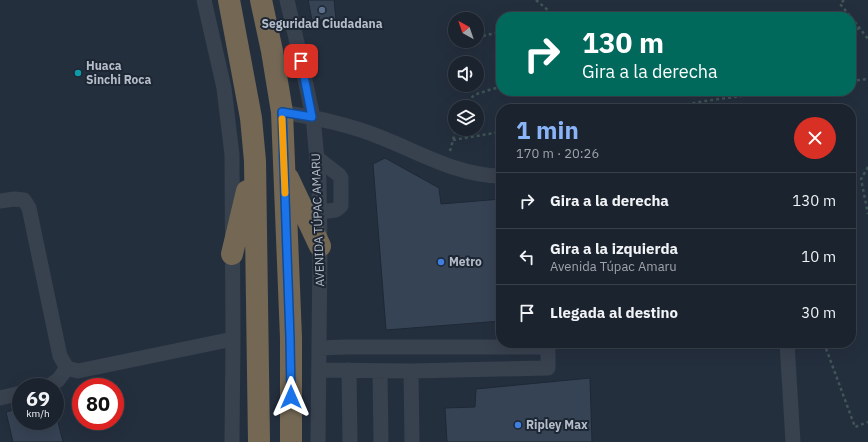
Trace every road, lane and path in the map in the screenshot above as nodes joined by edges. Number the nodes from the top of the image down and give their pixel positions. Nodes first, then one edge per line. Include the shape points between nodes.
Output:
1 (204, 0) edge
2 (228, 0) edge
3 (261, 0) edge
4 (287, 0) edge
5 (536, 0) edge
6 (844, 0) edge
7 (550, 12) edge
8 (847, 12) edge
9 (856, 23) edge
10 (860, 28) junction
11 (856, 29) edge
12 (496, 33) edge
13 (484, 36) edge
14 (868, 39) edge
15 (868, 79) edge
16 (856, 80) edge
17 (496, 88) edge
18 (741, 96) edge
19 (470, 100) edge
20 (689, 104) edge
21 (282, 112) junction
22 (312, 117) junction
23 (496, 133) edge
24 (454, 136) edge
25 (453, 140) junction
26 (316, 158) junction
27 (255, 161) junction
28 (446, 165) junction
29 (868, 167) edge
30 (284, 171) junction
31 (496, 176) edge
32 (0, 201) edge
33 (320, 212) junction
34 (868, 214) edge
35 (320, 246) junction
36 (232, 254) junction
37 (233, 339) junction
38 (496, 347) edge
39 (320, 348) junction
40 (548, 348) edge
41 (787, 348) edge
42 (826, 348) edge
43 (66, 368) junction
44 (319, 370) junction
45 (349, 370) junction
46 (380, 371) junction
47 (411, 371) junction
48 (59, 378) edge
49 (12, 395) edge
50 (0, 398) edge
51 (868, 422) edge
52 (232, 442) edge
53 (259, 442) edge
54 (291, 442) edge
55 (318, 442) edge
56 (350, 442) edge
57 (381, 442) edge
58 (412, 442) edge
59 (793, 442) edge

1 - 36 street via 224,88 232,155
2 - 27 highway via 251,118
3 - 21 highway
4 - 22 street, AVENIDA TÚPAC AMARU
5 - 7 path
6 - 8 path via 840,4
9 - 10 path
10 - 11 path
10 - 14 path
12 - 13 path
15 - 16 path
17 - 19 path via 474,95
18 - 20 path
21 - 22 street
21 - 30 highway
22 - 26 street, AVENIDA TÚPAC AMARU
22 - 28 street via 384,138
23 - 25 path
24 - 25 path
25 - 28 path
26 - 33 street, AVENIDA TÚPAC AMARU
26 - 33 street via 336,171 341,178 341,206 336,210
27 - 36 highway
27 - 53 highway
28 - 31 street
29 - 34 path via 861,179
30 - 35 highway
30 - 54 highway
32 - 43 street via 24,200 29,208 60,356
33 - 35 street, AVENIDA TÚPAC AMARU
35 - 39 street, AVENIDA TÚPAC AMARU
36 - 37 street
37 - 43 street via 78,371
37 - 52 street
38 - 39 street
39 - 44 street, AVENIDA TÚPAC AMARU
40 - 47 street via 548,368
41 - 59 street
42 - 51 path via 855,427
43 - 48 street
44 - 45 street
44 - 55 street, AVENIDA TÚPAC AMARU
45 - 46 street
45 - 56 street
46 - 47 street
46 - 57 street
47 - 58 street
49 - 50 street

